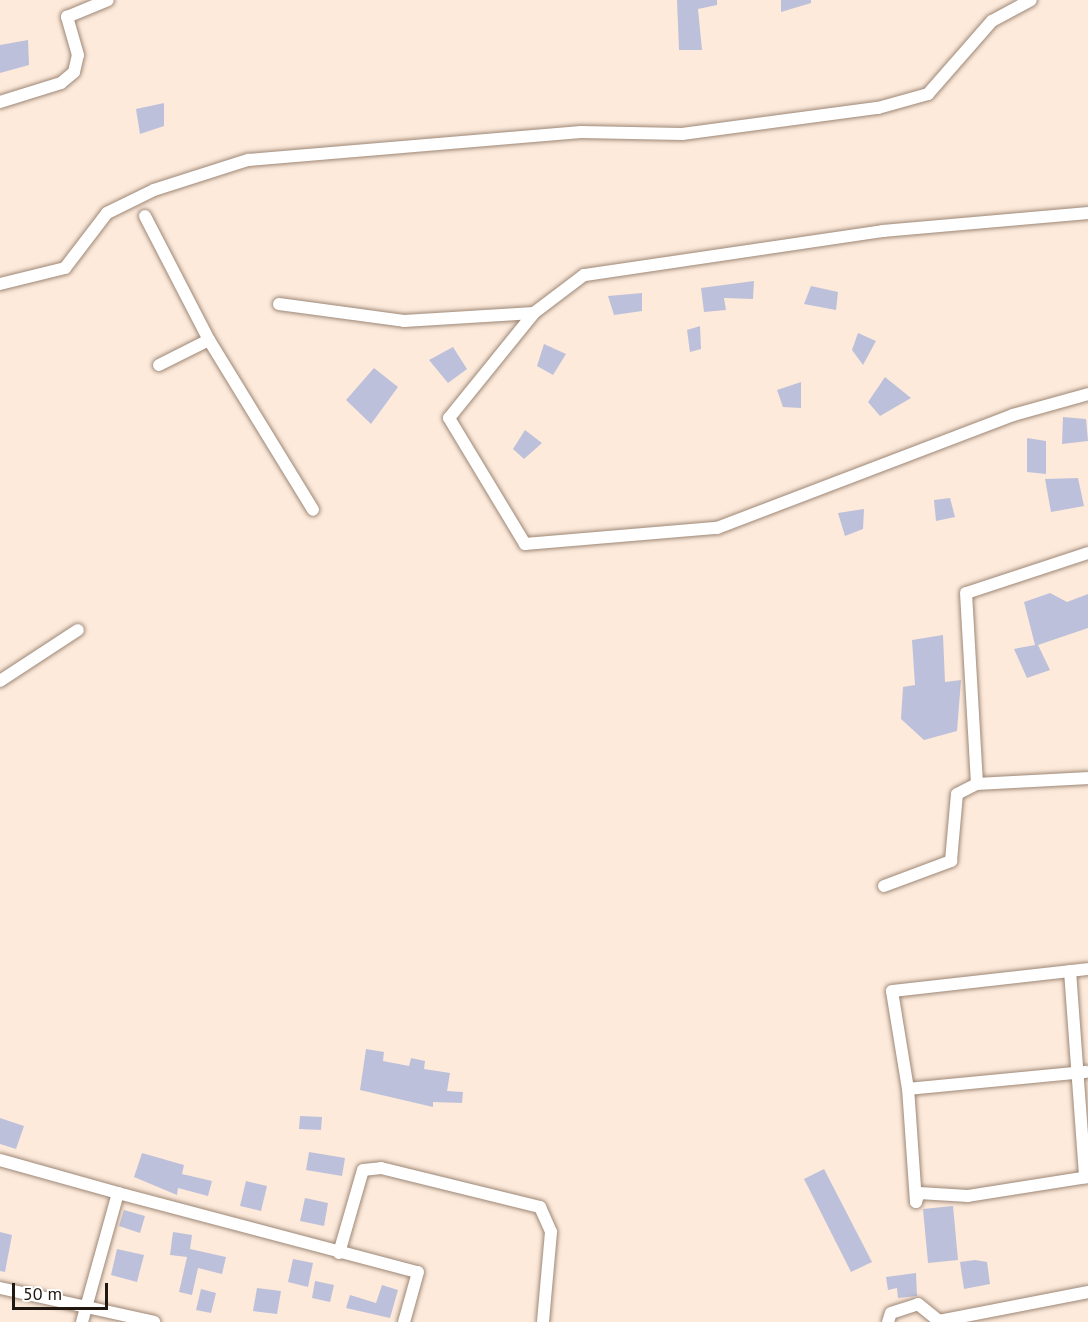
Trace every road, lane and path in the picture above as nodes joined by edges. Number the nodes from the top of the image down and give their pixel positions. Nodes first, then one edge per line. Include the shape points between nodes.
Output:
1 (108, 0) edge
2 (1031, 0) edge
3 (0, 102) edge
4 (1088, 213) edge
5 (145, 216) dead end
6 (0, 284) edge
7 (279, 304) dead end
8 (534, 313) junction
9 (209, 340) junction
10 (159, 365) dead end
11 (1088, 394) edge
12 (313, 510) dead end
13 (1088, 553) edge
14 (78, 630) dead end
15 (0, 681) edge
16 (1088, 778) edge
17 (977, 784) junction
18 (884, 886) dead end
19 (1088, 969) edge
20 (1070, 971) junction
21 (1084, 1073) edge
22 (908, 1089) junction
23 (0, 1160) edge
24 (1087, 1177) edge
25 (118, 1193) junction
26 (339, 1252) junction
27 (0, 1288) edge
28 (1088, 1292) edge
29 (91, 1305) junction
30 (82, 1322) edge
31 (154, 1322) edge
32 (404, 1322) edge
33 (543, 1322) edge
34 (888, 1322) edge

1 - 3 street via 67,17 78,55 74,72 61,83
2 - 6 street via 992,21 928,94 878,108 682,134 580,132 248,160 154,190 107,213 65,268
4 - 8 street via 883,231 584,275
5 - 9 street
7 - 8 street via 404,321
8 - 11 street via 449,418 525,544 717,528 1013,415
9 - 10 street
9 - 12 street
13 - 17 street via 966,593
14 - 15 street
16 - 17 street
17 - 18 street via 957,794 951,861
19 - 20 street
20 - 21 street
20 - 22 street via 892,991
21 - 22 street
21 - 24 street
22 - 24 street via 916,1202 919,1193 968,1196
23 - 25 street
25 - 26 street
25 - 29 street
26 - 32 street via 418,1272
26 - 33 street via 363,1170 381,1168 540,1207 550,1232
27 - 29 street
28 - 34 street via 939,1321 918,1304 891,1313
29 - 30 street
29 - 31 street

